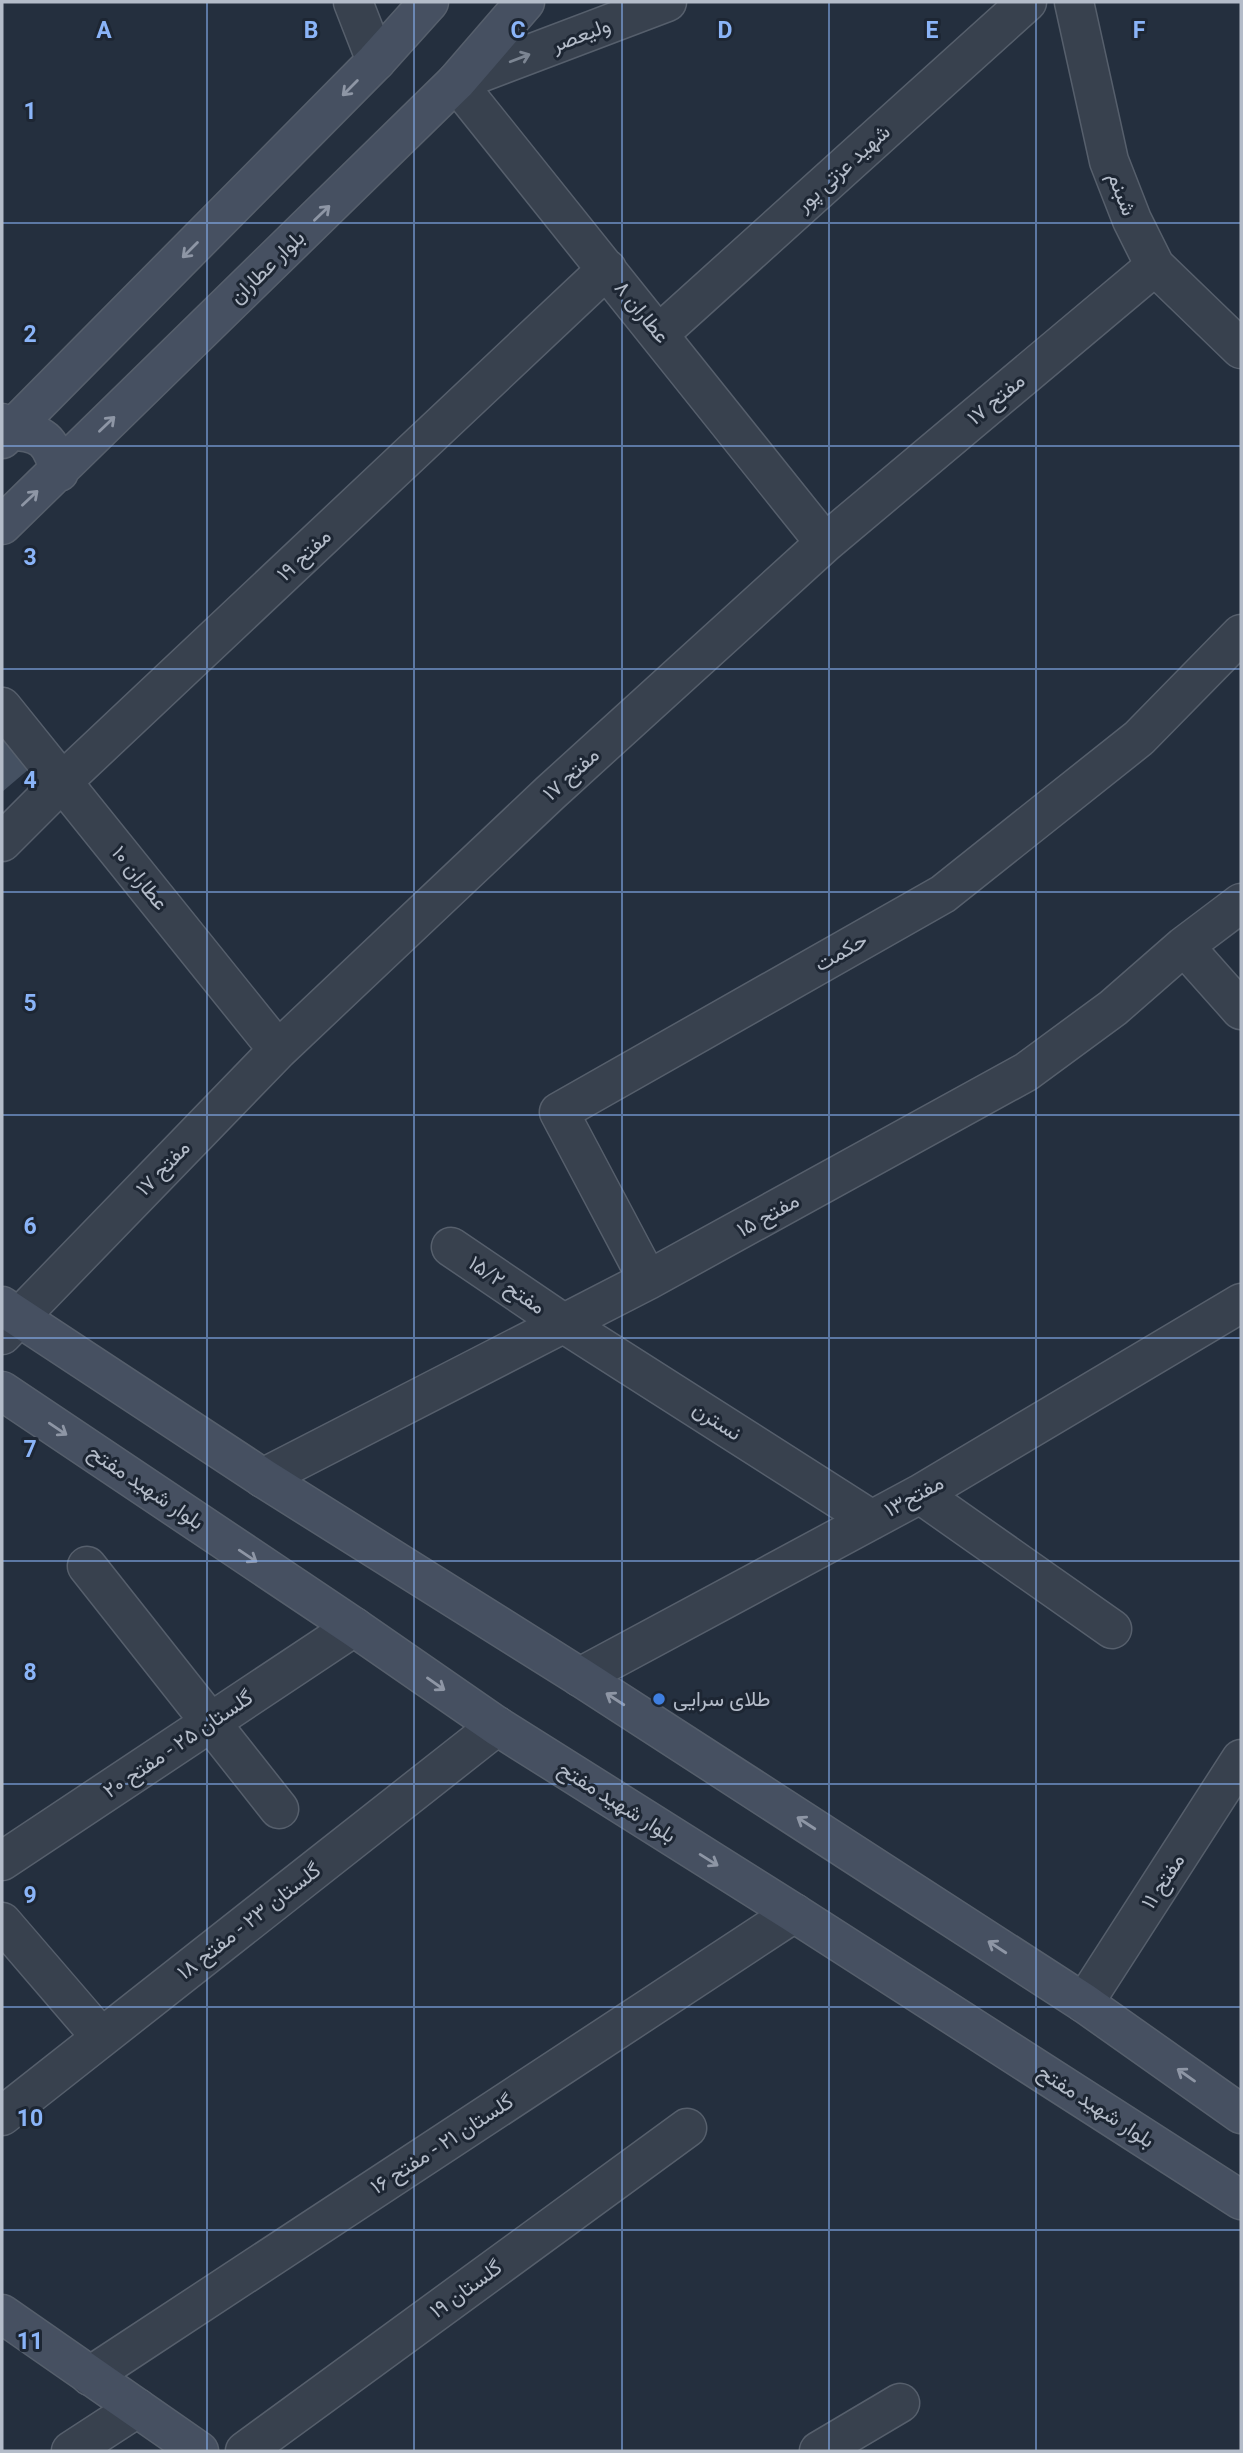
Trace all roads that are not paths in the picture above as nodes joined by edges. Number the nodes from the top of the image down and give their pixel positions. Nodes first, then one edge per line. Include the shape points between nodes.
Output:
1 (353, 2) edge
2 (429, 2) edge
3 (525, 2) edge
4 (667, 2) edge
5 (1027, 2) edge
6 (1074, 2) edge
7 (376, 61) junction
8 (456, 82) junction
9 (1155, 266) junction
10 (607, 269) junction
11 (660, 334) junction
12 (1241, 349) edge
13 (4, 431) edge
14 (59, 472) junction
15 (2, 525) edge
16 (825, 543) junction
17 (1241, 634) edge
18 (2, 707) edge
19 (62, 782) junction
20 (2, 842) edge
21 (1241, 903) edge
22 (1184, 946) junction
23 (1241, 1010) edge
24 (278, 1050) junction
25 (451, 1247) dead end
26 (648, 1280) junction
27 (1241, 1303) edge
28 (7, 1320) edge
29 (563, 1323) junction
30 (2, 1391) edge
31 (263, 1478) junction
32 (920, 1494) junction
33 (872, 1520) junction
34 (87, 1566) dead end
35 (354, 1627) junction
36 (1112, 1629) dead end
37 (580, 1676) junction
38 (211, 1723) junction
39 (497, 1726) junction
40 (1241, 1759) edge
41 (279, 1809) dead end
42 (2, 1861) edge
43 (794, 1913) junction
44 (2, 1922) edge
45 (1084, 2003) junction
46 (102, 2037) junction
47 (1241, 2114) edge
48 (2, 2116) edge
49 (687, 2128) dead end
50 (1241, 2200) edge
51 (2, 2314) edge
52 (90, 2376) junction
53 (900, 2403) dead end
54 (137, 2409) junction
55 (71, 2451) edge
56 (199, 2451) edge
57 (245, 2451) edge
58 (819, 2451) edge

1 - 7 street
2 - 7 main road
3 - 8 main road, بلوار عطاران
8 -> 4 street, ولیعصر
5 - 11 street, شهید عزتی پور
6 - 9 street, شبنم via 1109,162
7 -> 13 main road
8 - 10 street, عطاران ۸
14 -> 8 main road, بلوار عطاران
9 - 12 street, شبنم
9 - 16 street, مفتح ۱۷
10 - 11 street, عطاران ۸
10 - 19 street, مفتح ۱۹
11 - 16 street, عطاران ۸
13 - 14 main road via 30,431 44,439
15 -> 14 main road, بلوار عطاران
16 - 24 street, مفتح ۱۷ via 550,793
17 - 26 street, حکمت via 1139,737 943,894 559,1112
18 - 19 street, عطاران ۱۰
19 - 20 street, مفتح ۱۹
19 - 24 street, عطاران ۱۰
21 - 22 street, مفتح ۱۵
22 - 23 street
22 - 26 street, مفتح ۱۵ via 1113,1008 1026,1072
24 - 28 street, مفتح ۱۷
25 - 29 street, مفتح ۱۵/۲
26 - 29 street, مفتح ۱۵
27 - 32 street, مفتح۱۳
28 - 31 main road
29 - 31 street, مفتح ۱۵
29 - 33 street, نسترن
30 -> 35 main road, بلوار شهید مفتح
31 - 37 main road
32 - 33 street, مفتح۱۳
32 - 36 street
33 - 37 street, مفتح۱۳
34 - 38 street
35 - 38 street, گلستان ۲۵ - مفتح ۲۰
35 -> 39 main road, بلوار شهید مفتح
45 -> 37 main road
38 - 41 street
38 - 42 street, گلستان ۲۵ - مفتح ۲۰
39 -> 43 main road, بلوار شهید مفتح
39 - 46 street, گلستان ۲۳ - مفتح ۱۸
40 - 45 street, مفتح ۱۱
43 - 50 main road, بلوار شهید مفتح
43 - 52 street, گلستان ۲۱ - مفتح ۱۶
44 - 46 street
47 -> 45 main road
46 - 48 street, گلستان ۲۳ - مفتح ۱۸
49 - 57 street, گلستان ۱۹
51 - 52 main road
52 - 54 main road
53 - 58 street
54 - 55 street
54 - 56 main road

